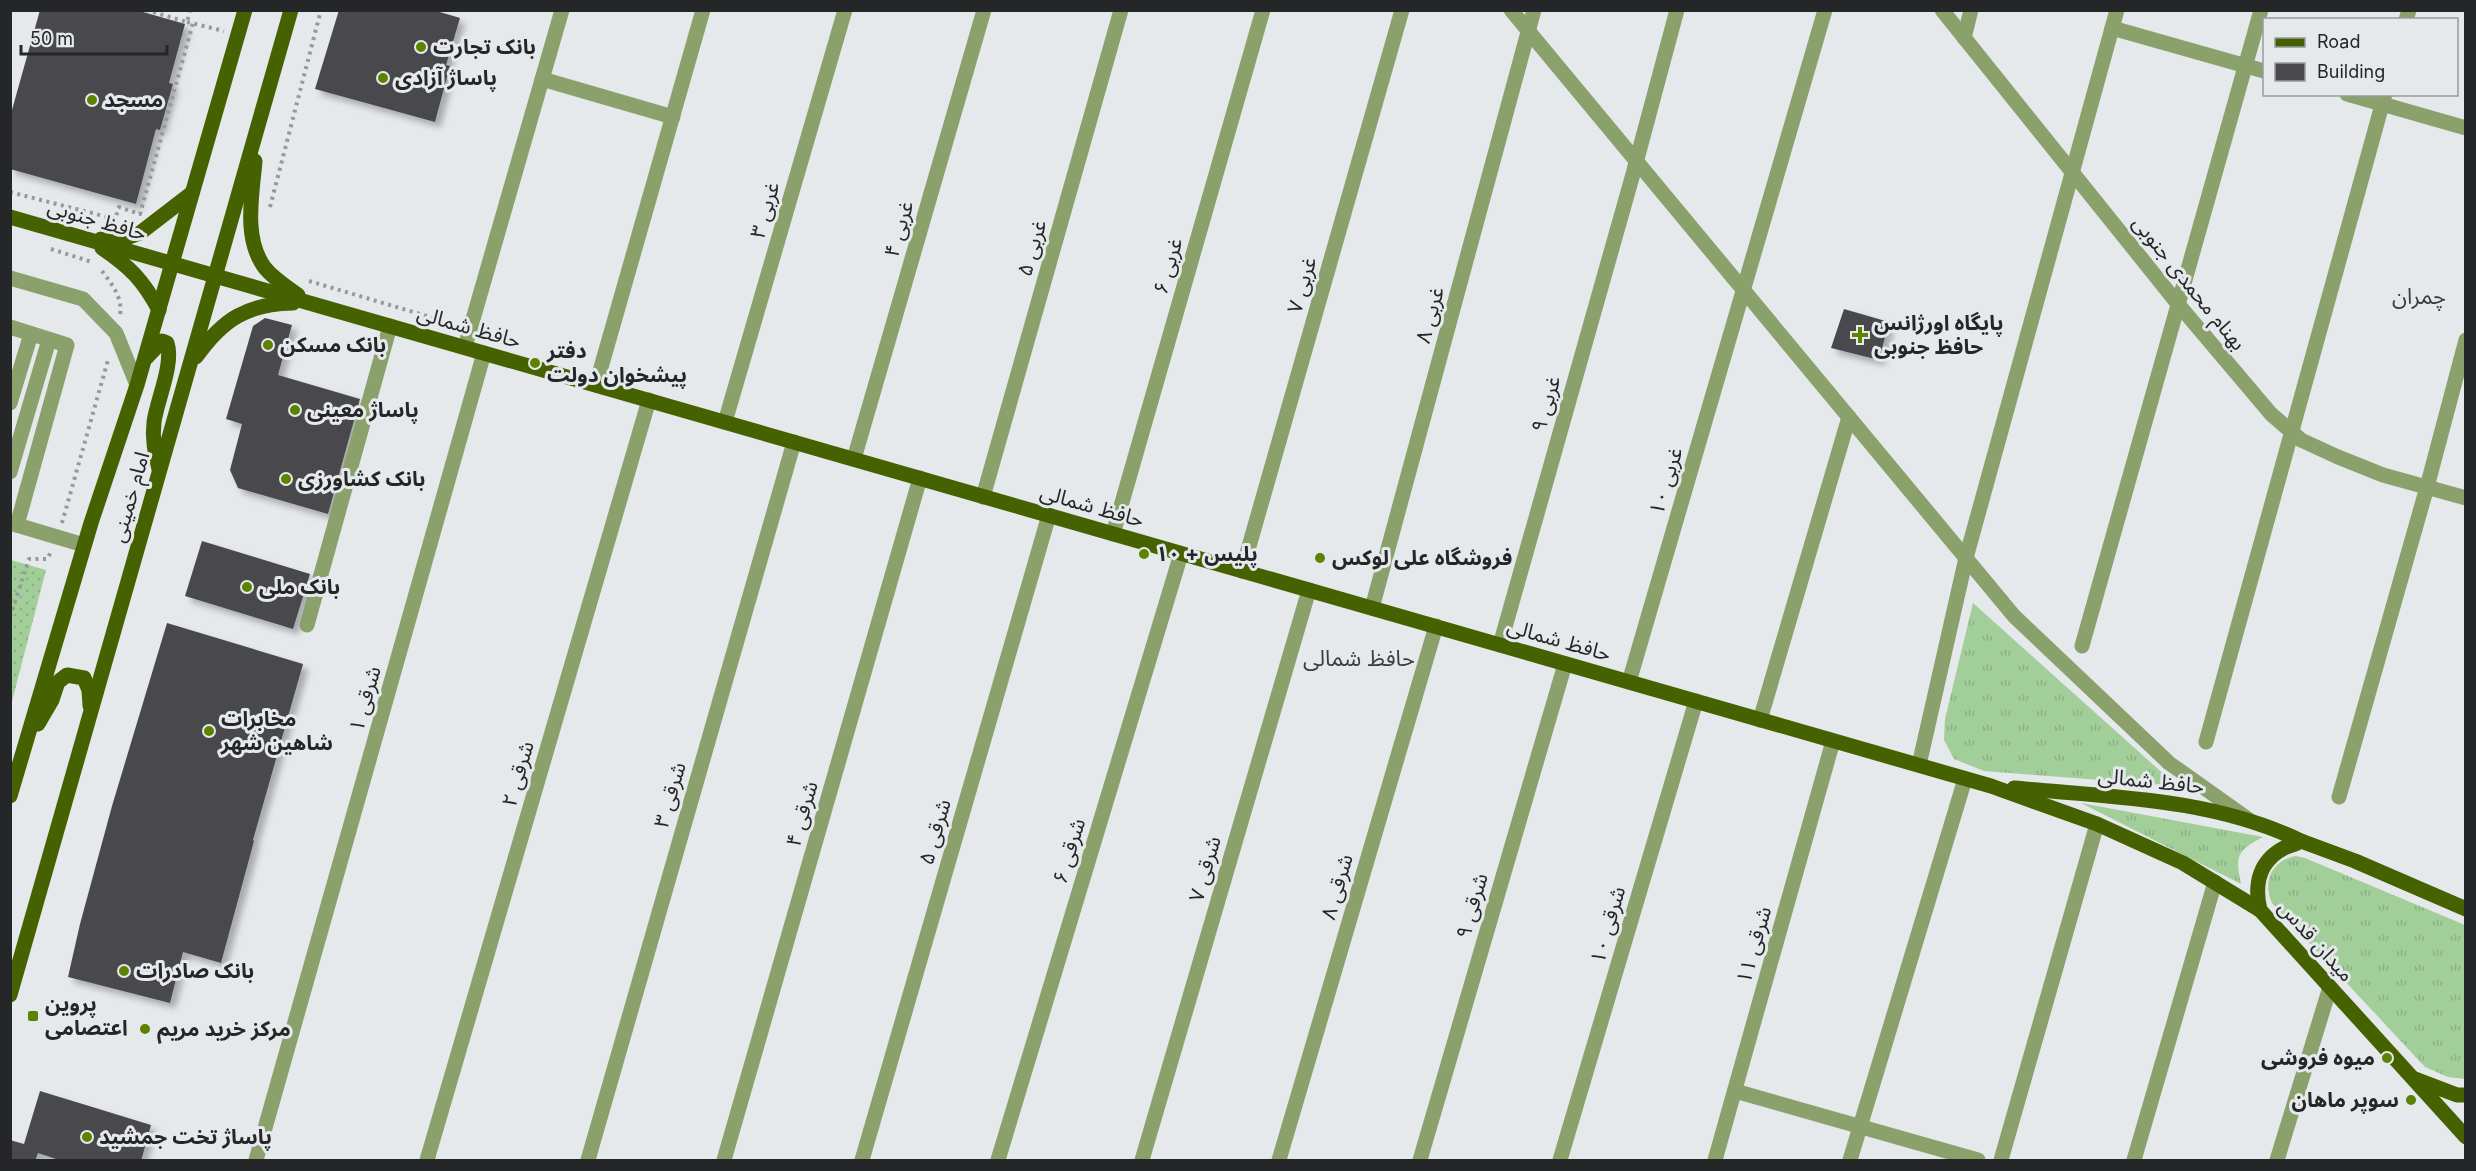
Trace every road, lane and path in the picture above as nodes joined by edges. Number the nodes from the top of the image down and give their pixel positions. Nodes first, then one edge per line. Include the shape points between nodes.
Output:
1 (146, 10) edge
2 (190, 10) edge
3 (245, 10) edge
4 (291, 10) edge
5 (321, 10) edge
6 (562, 10) edge
7 (703, 10) edge
8 (845, 10) edge
9 (984, 10) edge
10 (1121, 10) edge
11 (1263, 10) edge
12 (1402, 10) edge
13 (1511, 10) edge
14 (1534, 10) edge
15 (1677, 10) edge
16 (1825, 10) edge
17 (1942, 10) edge
18 (1971, 10) edge
19 (2117, 10) edge
20 (2261, 10) edge
21 (192, 23) dead end
22 (2112, 28) junction
23 (1528, 33) junction
24 (1964, 38) junction
25 (2246, 66) junction
26 (2263, 70) edge
27 (542, 79) junction
28 (2359, 96) edge
29 (2384, 100) edge
30 (673, 117) junction
31 (260, 122) junction
32 (2466, 128) edge
33 (1635, 169) junction
34 (2073, 173) junction
35 (10, 192) edge
36 (192, 193) junction
37 (10, 217) edge
38 (267, 218) dead end
39 (89, 240) junction
40 (43, 246) dead end
41 (172, 263) junction
42 (216, 276) junction
43 (10, 278) edge
44 (302, 279) dead end
45 (1744, 291) junction
46 (308, 302) junction
47 (2178, 304) junction
48 (159, 310) junction
49 (447, 322) dead end
50 (390, 326) junction
51 (11, 331) edge
52 (116, 333) junction
53 (31, 334) junction
54 (49, 340) junction
55 (2466, 340) edge
56 (465, 347) junction
57 (484, 353) junction
58 (145, 359) junction
59 (190, 364) junction
60 (137, 385) junction
61 (596, 385) junction
62 (649, 400) junction
63 (10, 403) edge
64 (1849, 417) junction
65 (725, 422) junction
66 (2291, 431) junction
67 (794, 442) junction
68 (854, 459) junction
69 (159, 469) junction
70 (10, 472) edge
71 (920, 478) junction
72 (2427, 487) junction
73 (983, 496) junction
74 (2466, 498) edge
75 (1049, 515) junction
76 (14, 524) edge
77 (1113, 534) junction
78 (58, 538) junction
79 (84, 545) junction
80 (1181, 554) junction
81 (1966, 558) junction
82 (1242, 571) junction
83 (1309, 590) junction
84 (1372, 608) junction
85 (10, 617) edge
86 (307, 625) dead end
87 (1436, 627) junction
88 (1500, 645) junction
89 (2082, 646) dead end
90 (1565, 664) junction
91 (1629, 682) junction
92 (1696, 701) junction
93 (90, 715) junction
94 (1761, 720) junction
95 (1833, 741) junction
96 (2206, 742) dead end
97 (24, 747) junction
98 (1919, 765) junction
99 (1965, 779) junction
100 (1991, 786) junction
101 (10, 796) edge
102 (2339, 797) dead end
103 (2248, 819) junction
104 (2097, 824) junction
105 (2301, 841) junction
106 (2215, 882) junction
107 (2465, 904) edge
108 (2260, 910) junction
109 (2330, 987) junction
110 (10, 995) edge
111 (2412, 1078) junction
112 (1735, 1090) junction
113 (2466, 1095) edge
114 (1861, 1126) junction
115 (2466, 1137) edge
116 (256, 1161) edge
117 (427, 1161) edge
118 (588, 1161) edge
119 (724, 1161) edge
120 (862, 1161) edge
121 (998, 1161) edge
122 (1142, 1161) edge
123 (1279, 1161) edge
124 (1420, 1161) edge
125 (1560, 1161) edge
126 (1715, 1161) edge
127 (1850, 1161) edge
128 (1978, 1161) edge
129 (2001, 1161) edge
130 (2134, 1161) edge
131 (2277, 1161) edge

1 - 2 path via 187,22
3 - 36 main road, امام خمینی
4 - 31 main road, امام خمینی
5 - 38 path
6 - 27 street
7 - 30 street
8 - 65 street, ۳ غربی
9 - 68 street, ۴ غربی
10 - 73 street, ۵ غربی
11 - 77 street, ۶ غربی
12 - 82 street, ۷ غربی
13 - 23 street
14 - 23 street
15 - 33 street
16 - 45 street
17 - 24 street, بهنام محمدی جنوبی
18 - 24 street
19 - 22 street
20 - 25 street
21 - 35 path via 140,213 119,207 115,219
22 - 25 street
22 - 34 street
23 - 33 street
23 - 84 street, ۸ غربی
24 - 34 street, بهنام محمدی جنوبی
25 - 26 street
25 - 47 street
27 - 30 street
27 - 56 street
28 - 29 street
29 - 32 street
29 - 66 street
30 - 61 street
31 - 42 main road, امام خمینی
31 - 46 main road via 251,211 255,251 275,278
33 - 45 street
33 - 88 street, ۹ غربی
34 - 47 street, بهنام محمدی جنوبی
34 - 81 street
36 - 39 main road via 140,233
36 - 41 main road, امام خمینی
37 - 39 main road, حافظ جنوبی
39 - 41 main road, حافظ جنوبی
39 - 48 main road via 144,283
40 - 52 path via 98,264 121,307
41 - 42 main road, حافظ جنوبی
41 - 48 main road, امام خمینی
42 - 46 main road, حافظ شمالی
42 - 59 main road, امام خمینی
43 - 52 street via 83,299
44 - 49 path
45 - 64 street
45 - 91 street, ۱۰ غربی
46 - 50 main road, حافظ شمالی
46 - 59 main road via 252,308 222,326
47 - 66 street, بهنام محمدی جنوبی via 2245,385
47 - 89 street
48 - 58 main road, امام خمینی
50 - 56 main road, حافظ شمالی
50 - 86 street
51 - 53 street
52 - 60 street
52 - 78 path
53 - 54 street
53 - 63 street
54 - 70 street
54 - 76 street via 67,345
55 - 72 street
56 - 57 main road, حافظ شمالی
57 - 61 main road, حافظ شمالی
57 - 116 street, ۱ شرقی
58 - 60 main road, امام خمینی
58 - 69 main road via 162,341 167,343 169,355 152,442
59 - 69 main road, امام خمینی
60 - 79 main road, امام خمینی
61 - 62 main road, حافظ شمالی
62 - 65 main road, حافظ شمالی
62 - 117 street, ۲ شرقی
64 - 81 street
64 - 94 street
65 - 67 main road, حافظ شمالی
66 - 72 street, بهنام محمدی جنوبی via 2301,440 2338,457
66 - 96 street
67 - 68 main road, حافظ شمالی
67 - 118 street, ۳ شرقی
68 - 71 main road, حافظ شمالی
69 - 93 main road, امام خمینی
71 - 73 main road, حافظ شمالی
71 - 119 street, ۴ شرقی
72 - 74 street, بهنام محمدی جنوبی
72 - 102 street
73 - 75 main road, حافظ شمالی
75 - 77 main road, حافظ شمالی
75 - 120 street, ۵ شرقی
76 - 78 street
77 - 80 main road, حافظ شمالی
78 - 79 street
78 - 85 path via 47,559 28,559
79 - 97 main road, امام خمینی
80 - 82 main road, حافظ شمالی
80 - 121 street, ۶ شرقی
81 - 98 street
81 - 103 street via 2014,616 2169,763
82 - 83 main road, حافظ شمالی
83 - 84 main road, حافظ شمالی
83 - 122 street, ۷ شرقی
84 - 87 main road, حافظ شمالی
87 - 88 main road, حافظ شمالی
87 - 123 street, ۸ شرقی
88 - 90 main road, حافظ شمالی
90 - 91 main road, حافظ شمالی
90 - 124 street, شرقی ۹
91 - 92 main road, حافظ شمالی
92 - 94 main road, حافظ شمالی
92 - 125 street, شرقی ۱۰
93 - 97 main road via 89,690 84,678 67,675 58,682 52,700
93 - 110 main road, امام خمینی
94 - 95 main road, حافظ شمالی
95 - 98 main road, حافظ شمالی
95 - 112 street, ۱۱ شرقی
97 - 101 main road, امام خمینی
98 - 99 main road, حافظ شمالی
99 - 100 main road, حافظ شمالی
99 - 114 street
100 - 103 main road, حافظ شمالی via 2162,802
100 - 104 main road, حافظ شمالی
103 - 105 main road, حافظ شمالی
104 - 106 main road, حافظ شمالی
104 - 129 street
105 - 107 main road
105 - 108 main road, میدان قدس via 2272,856 2263,867 2258,881
106 - 108 main road, حافظ شمالی
106 - 130 street
108 - 109 main road, میدان قدس
109 - 111 main road, میدان قدس
109 - 131 street
111 - 113 main road, میدان قدس
111 - 115 main road
112 - 114 street
112 - 126 street, ۱۱ شرقی
114 - 127 street
114 - 128 street

